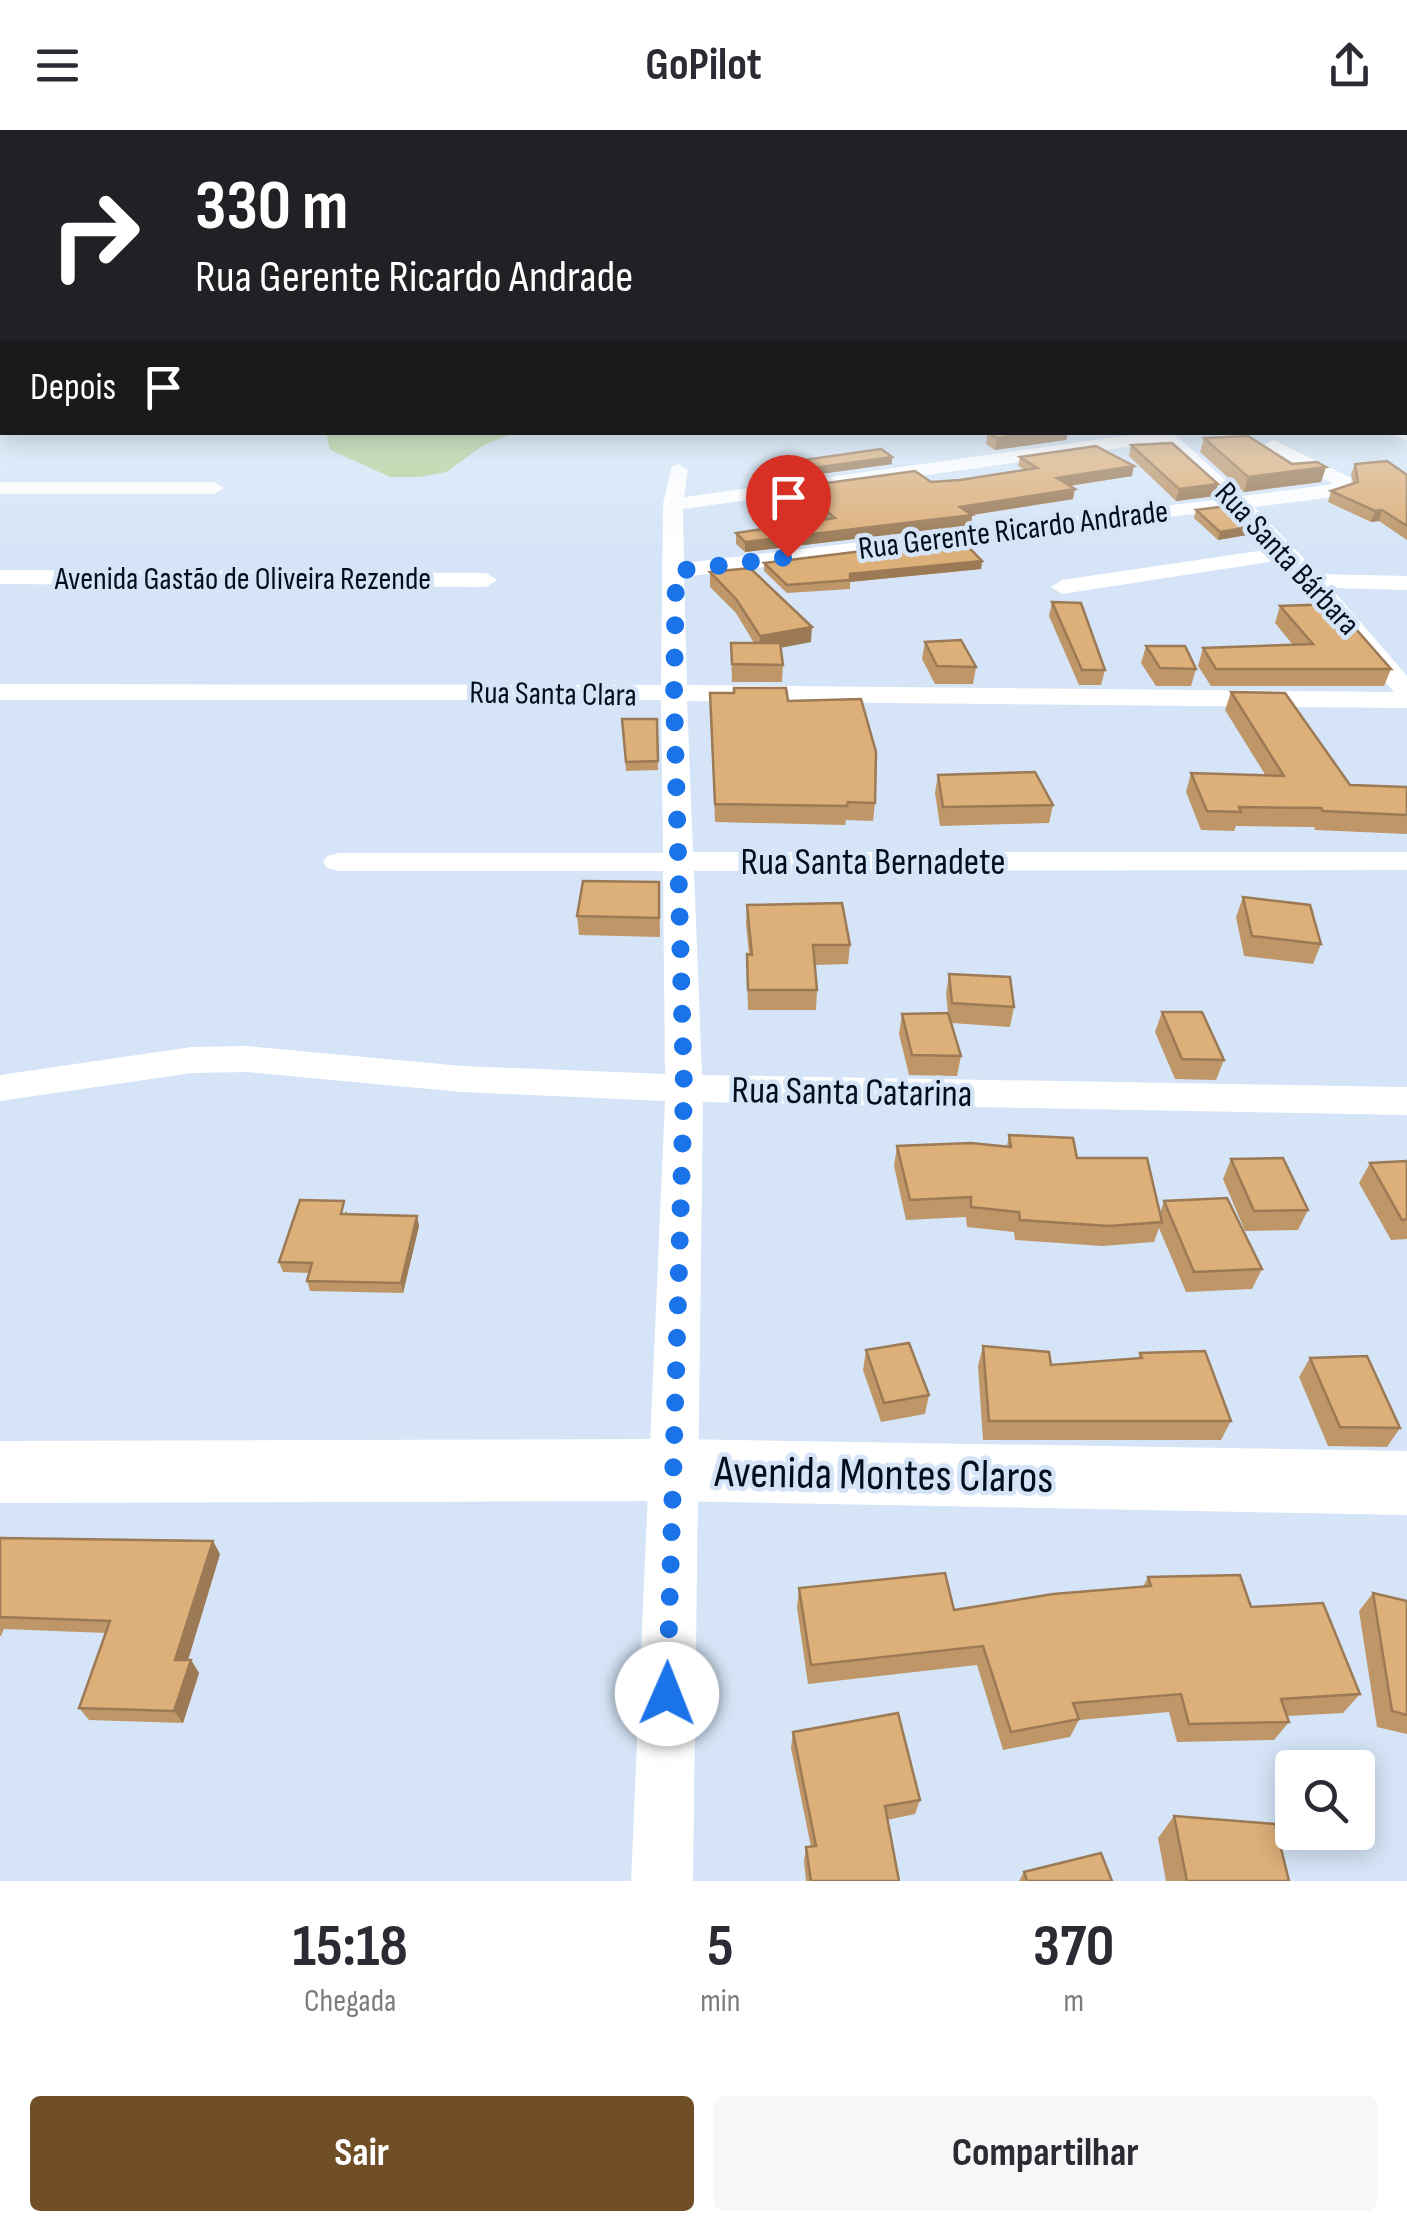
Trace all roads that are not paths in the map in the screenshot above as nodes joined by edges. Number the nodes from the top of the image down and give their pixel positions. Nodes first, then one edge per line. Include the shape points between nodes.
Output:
1 (1157, 435) edge
2 (1165, 435) edge
3 (1274, 445) dead end
4 (679, 470) dead end
5 (0, 488) edge
6 (214, 488) dead end
7 (1237, 501) junction
8 (673, 504) junction
9 (1288, 553) junction
10 (676, 571) junction
11 (0, 577) edge
12 (486, 580) dead end
13 (1316, 581) junction
14 (1407, 582) edge
15 (1062, 588) dead end
16 (0, 692) edge
17 (674, 696) junction
18 (1407, 696) edge
19 (1407, 860) edge
20 (679, 861) junction
21 (338, 862) dead end
22 (0, 1088) edge
23 (684, 1088) junction
24 (1407, 1100) edge
25 (672, 1470) junction
26 (0, 1472) edge
27 (1407, 1483) edge
28 (662, 1881) edge

1 - 8 street
2 - 7 street, Rua Santa Bárbara
3 - 7 street, Rua Gerente Ricardo Andrade via 1344,482 1342,489
4 - 8 street
5 - 6 street
7 - 9 street, Rua Santa Bárbara
7 - 10 street, Rua Gerente Ricardo Andrade
8 - 10 street
9 - 13 street, Rua Santa Bárbara
9 - 15 street
10 - 17 street
11 - 12 street, Avenida Gastão de Oliveira Rezende
13 - 14 street
13 - 18 street, Rua Santa Bárbara
16 - 17 street, Rua Santa Clara
17 - 18 street, Rua Santa Clara
17 - 20 street
19 - 20 street, Rua Santa Bernadete
20 - 21 street, Rua Santa Bernadete
20 - 23 street
22 - 23 street, Rua Santa Catarina via 192,1060 246,1059 462,1079
23 - 24 street, Rua Santa Catarina
23 - 25 street
25 - 26 street, Avenida Montes Claros
25 - 27 street, Avenida Montes Claros
25 - 28 street

